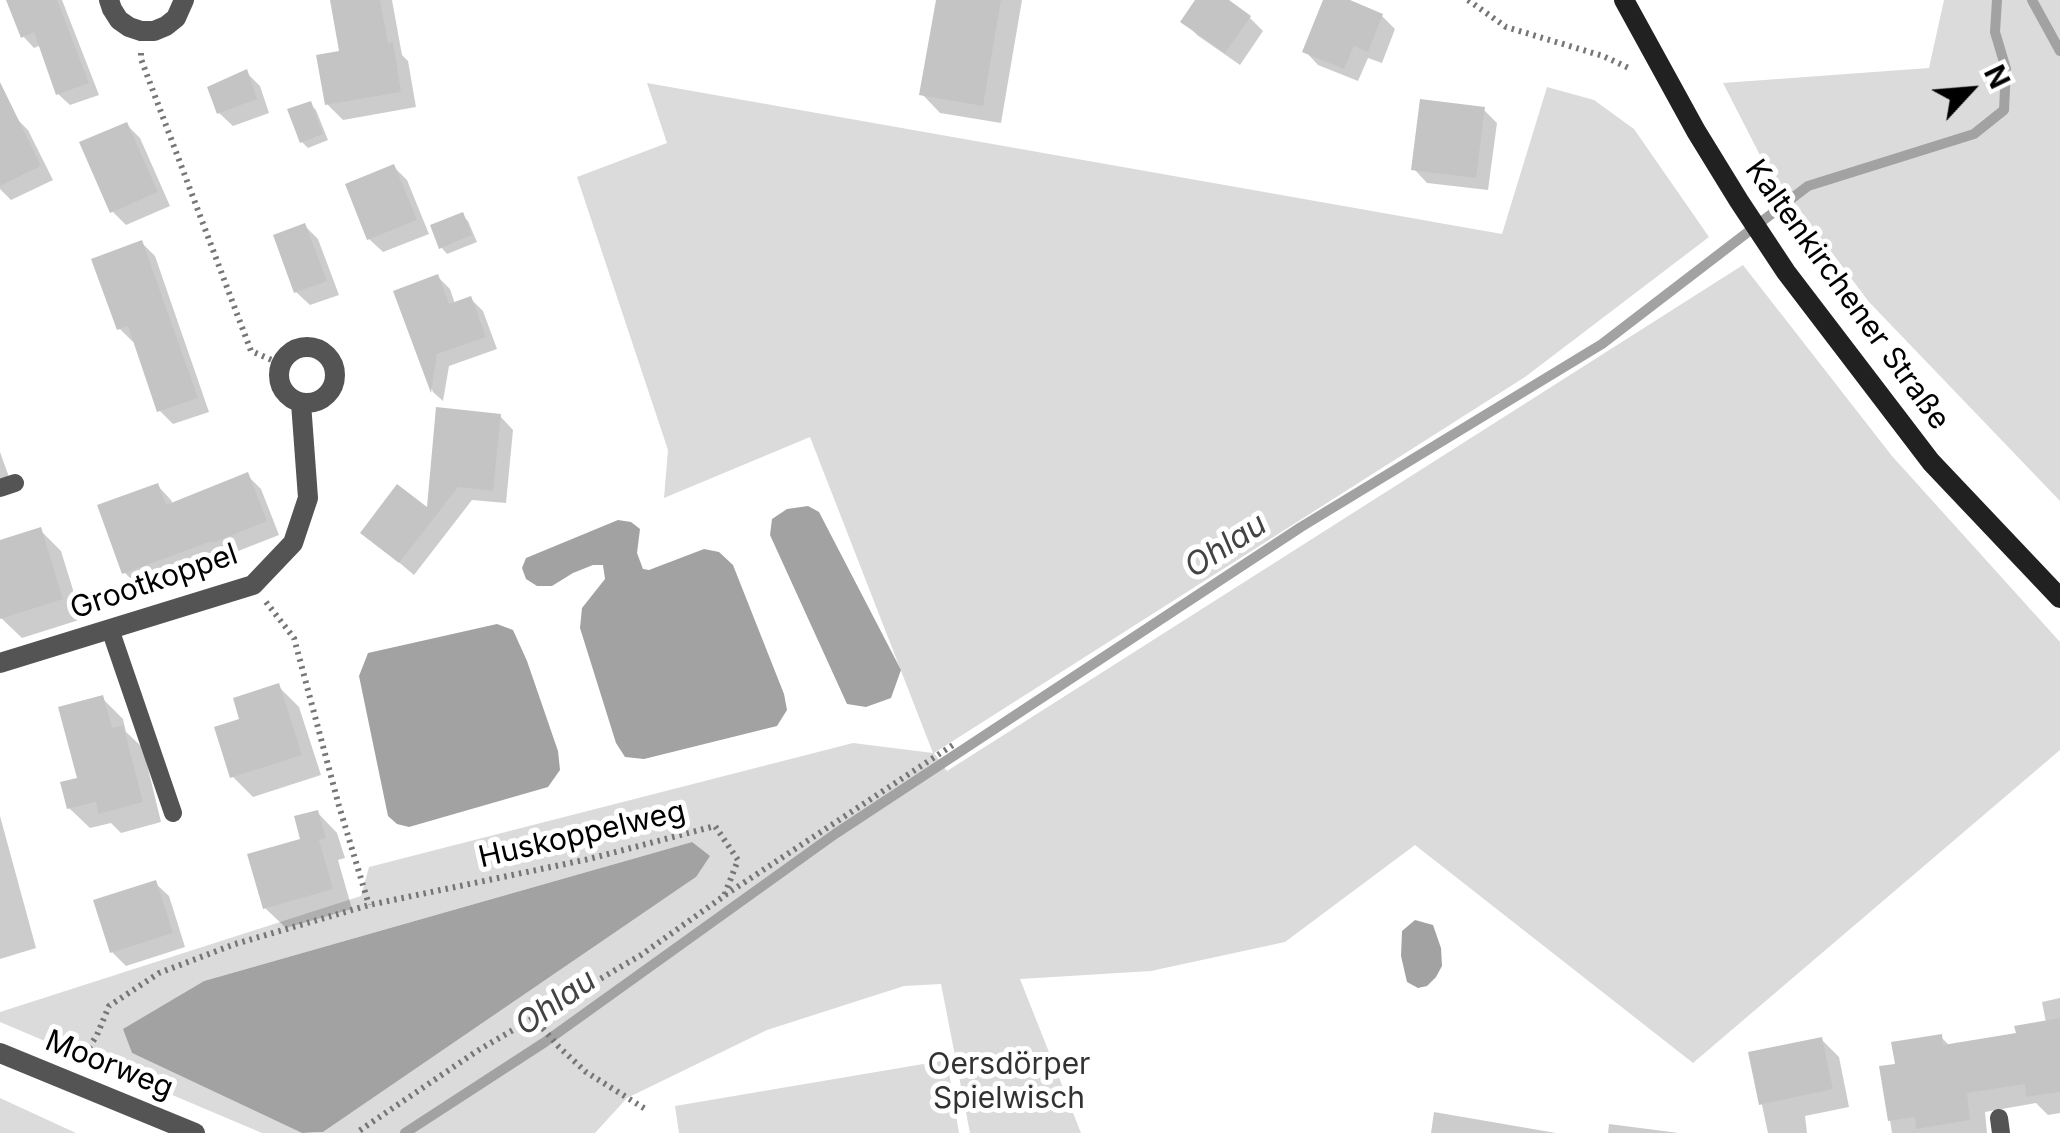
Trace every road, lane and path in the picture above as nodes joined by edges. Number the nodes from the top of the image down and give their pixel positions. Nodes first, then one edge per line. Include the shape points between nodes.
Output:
1 (109, 0) edge
2 (184, 0) edge
3 (1468, 0) edge
4 (1624, 0) edge
5 (141, 32) junction
6 (1634, 70) dead end
7 (281, 364) junction
8 (301, 403) junction
9 (253, 585) junction
10 (2060, 598) edge
11 (110, 629) junction
12 (0, 663) edge
13 (954, 745) dead end
14 (172, 813) dead end
15 (724, 896) junction
16 (369, 906) junction
17 (533, 1017) junction
18 (0, 1053) edge
19 (72, 1082) junction
20 (647, 1110) dead end
21 (194, 1133) edge
22 (356, 1133) edge

1 - 5 street via 119,20
2 - 5 street via 166,26
3 - 6 path via 1506,28
4 - 10 main road, Kaltenkirchener Straße via 1738,202 1786,272 1931,462
5 - 7 path via 142,59 251,351
7 - 8 street, Grootkoppel via 284,392
7 - 8 street via 301,347 319,349 332,360 336,378 328,394
8 - 9 street, Grootkoppel via 308,498 292,543
9 - 11 street, Grootkoppel
9 - 16 path via 294,638
11 - 12 street, Grootkoppel
11 - 14 lane
13 - 15 path
15 - 16 path, Huskoppelweg via 738,860 715,826
15 - 17 path via 641,956
16 - 19 path, Huskoppelweg via 159,973 109,1006
17 - 20 path via 586,1072
17 - 22 path
18 - 19 street, Moorweg
19 - 21 street, Moorweg

